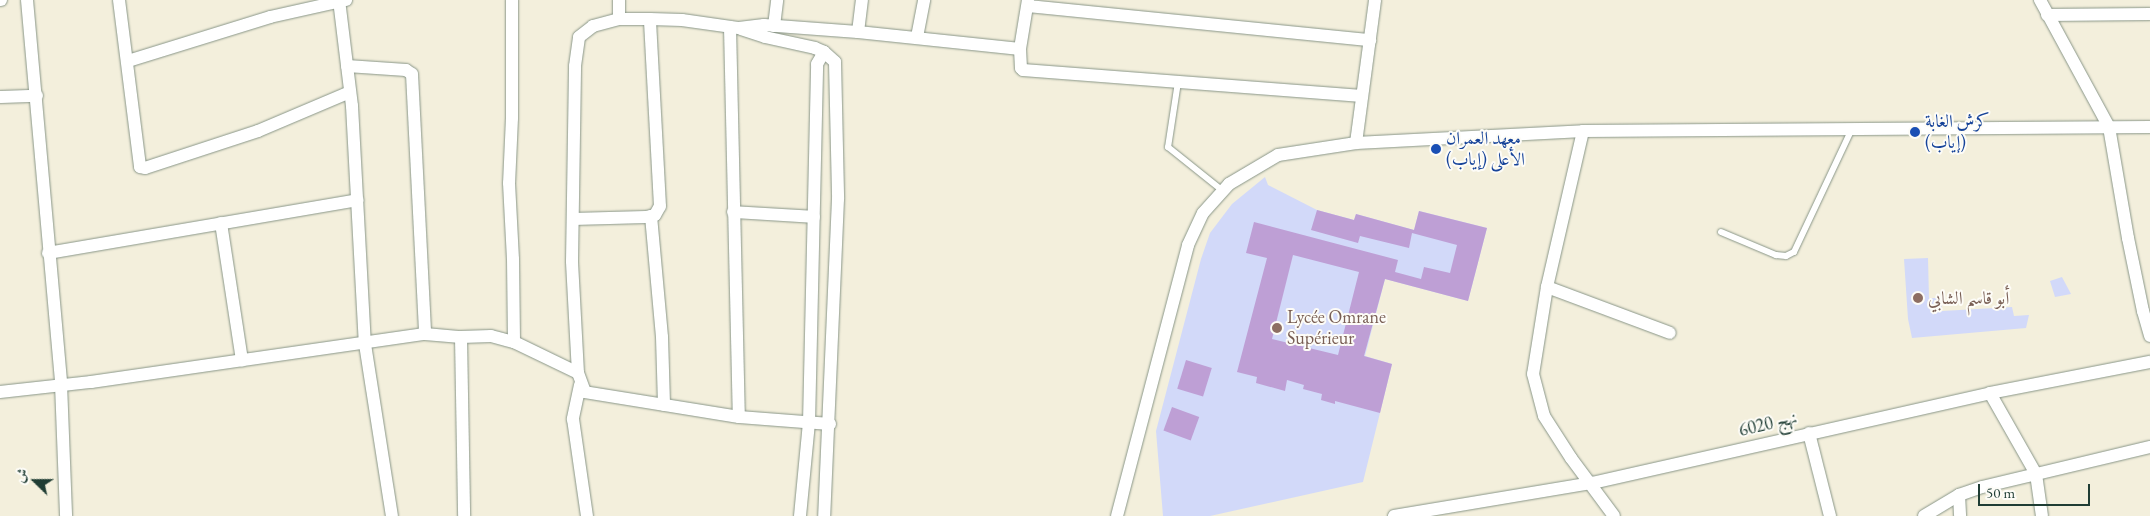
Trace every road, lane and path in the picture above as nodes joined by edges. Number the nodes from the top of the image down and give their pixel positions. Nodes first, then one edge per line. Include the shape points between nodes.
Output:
1 (27, 0) edge
2 (120, 0) edge
3 (342, 0) edge
4 (512, 0) edge
5 (619, 0) edge
6 (777, 0) edge
7 (862, 0) edge
8 (924, 0) edge
9 (1376, 0) edge
10 (2040, 0) edge
11 (1028, 3) edge
12 (2048, 14) junction
13 (2150, 14) edge
14 (619, 19) junction
15 (650, 19) junction
16 (774, 26) junction
17 (734, 27) junction
18 (858, 32) junction
19 (917, 37) junction
20 (1370, 40) junction
21 (1020, 49) junction
22 (824, 52) junction
23 (128, 61) junction
24 (347, 66) junction
25 (1178, 82) junction
26 (350, 92) junction
27 (37, 96) junction
28 (1362, 96) junction
29 (0, 98) edge
30 (2109, 127) junction
31 (2150, 127) edge
32 (1852, 129) junction
33 (1583, 131) junction
34 (1356, 143) junction
35 (1223, 191) junction
36 (357, 200) junction
37 (733, 212) junction
38 (651, 216) junction
39 (814, 217) junction
40 (573, 219) junction
41 (221, 223) junction
42 (1722, 232) dead end
43 (48, 253) junction
44 (1547, 287) junction
45 (1670, 333) dead end
46 (426, 334) junction
47 (2150, 336) edge
48 (461, 337) junction
49 (514, 342) junction
50 (365, 344) junction
51 (242, 360) junction
52 (2150, 362) edge
53 (579, 379) junction
54 (61, 384) junction
55 (0, 392) edge
56 (1990, 393) junction
57 (664, 404) junction
58 (739, 417) junction
59 (809, 423) junction
60 (830, 424) junction
61 (1809, 433) junction
62 (2150, 447) edge
63 (2036, 474) junction
64 (1592, 484) junction
65 (1959, 496) junction
66 (66, 516) edge
67 (392, 516) edge
68 (464, 516) edge
69 (587, 516) edge
70 (800, 516) edge
71 (824, 516) edge
72 (1116, 516) edge
73 (1394, 516) edge
74 (1614, 516) edge
75 (1830, 516) edge
76 (1924, 516) edge
77 (1960, 516) edge
78 (2042, 516) edge

1 - 27 street
2 - 23 street
3 - 23 street
3 - 24 street
4 - 49 street via 509,183
5 - 14 street
6 - 16 street
7 - 18 street
8 - 19 street
9 - 20 street
10 - 12 street
11 - 20 street
11 - 21 street
12 - 13 street
12 - 30 street
14 - 15 street
14 - 40 street via 584,31 576,48
15 - 17 street
15 - 38 street via 660,206
16 - 17 street
16 - 18 street
17 - 22 street
17 - 37 street
18 - 19 street
19 - 21 street
20 - 28 street
21 - 25 street via 1023,70
22 - 39 street via 817,64
22 - 60 street via 835,62 837,100 838,199
23 - 26 street via 140,167 146,168 258,130
24 - 26 street
24 - 46 street via 406,70 412,74
25 - 28 street
25 - 35 lane via 1168,147
26 - 36 street
27 - 29 street
27 - 43 street
28 - 34 street
30 - 31 street
30 - 32 street
30 - 47 street via 2142,311
32 - 33 street
32 - 42 lane via 1794,252 1786,256 1776,254
33 - 34 street
33 - 44 street
34 - 35 street via 1278,155
35 - 72 street via 1203,212 1188,245
36 - 41 street
36 - 50 street
37 - 39 street
37 - 58 street
38 - 40 street
38 - 57 street via 662,337
39 - 59 street
40 - 53 street
41 - 43 street
41 - 51 street
43 - 54 street
44 - 45 street
44 - 64 street via 1533,374 1544,416
46 - 48 street
46 - 50 street
48 - 49 street via 490,336
48 - 68 street
49 - 53 street
50 - 51 street
50 - 67 street
51 - 54 street
52 - 56 street, نهج 6020
53 - 57 street via 585,392
53 - 69 street via 573,419
54 - 55 street
54 - 66 street
56 - 61 street, نهج 6020
56 - 63 street
57 - 58 street
58 - 59 street
59 - 60 street
59 - 70 street
60 - 71 street
61 - 64 street, نهج 6020
61 - 75 street
62 - 63 street
63 - 65 street
63 - 78 street
64 - 73 street, نهج 6020
64 - 74 street
65 - 76 street
65 - 77 street

